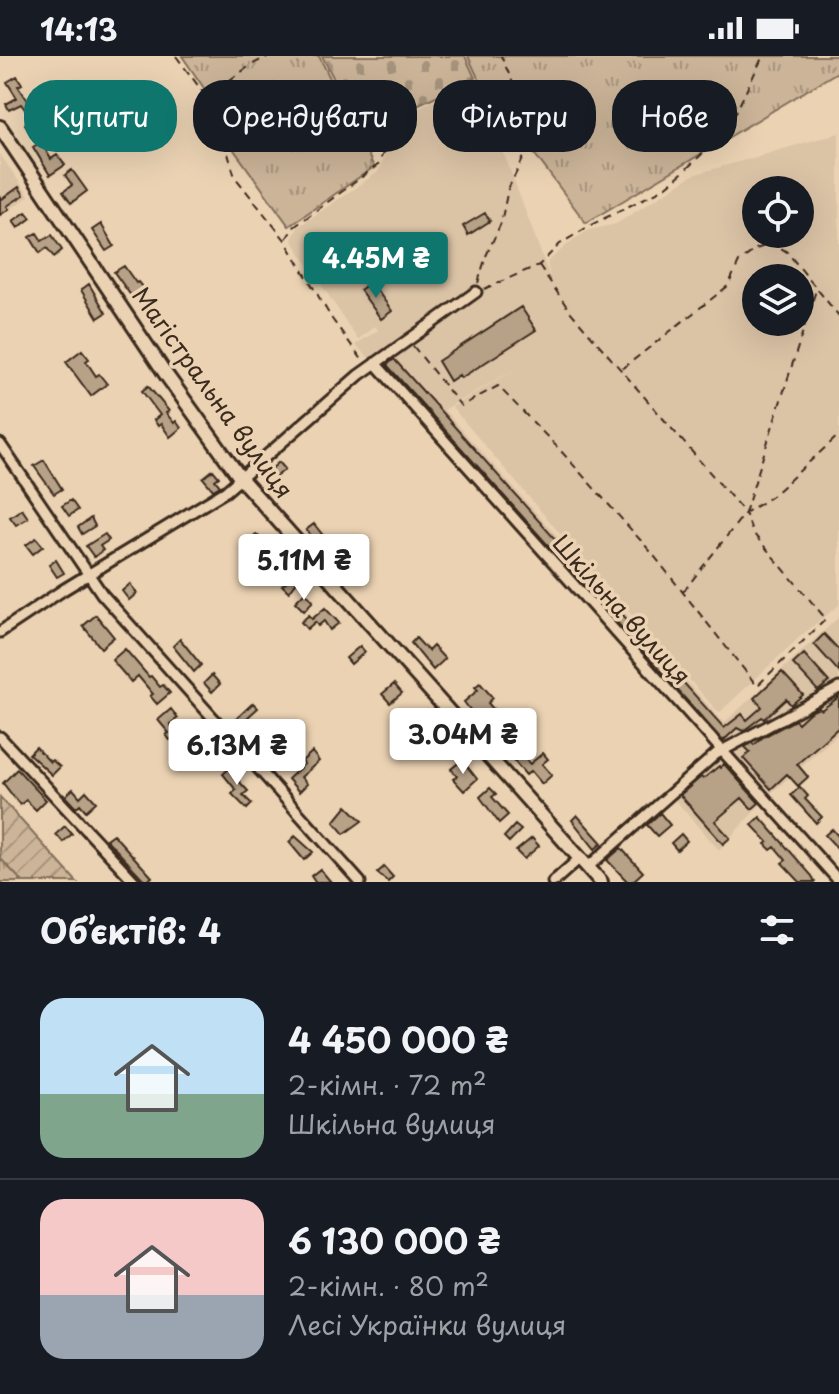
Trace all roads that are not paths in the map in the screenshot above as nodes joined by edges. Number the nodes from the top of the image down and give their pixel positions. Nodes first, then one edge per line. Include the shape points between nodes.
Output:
1 (0, 127) edge
2 (476, 292) road end
3 (372, 366) junction
4 (0, 444) edge
5 (241, 479) junction
6 (88, 575) junction
7 (0, 632) edge
8 (839, 688) edge
9 (0, 737) edge
10 (720, 751) junction
11 (584, 862) junction
12 (839, 881) edge
13 (135, 882) edge
14 (360, 882) edge
15 (553, 882) edge
16 (601, 882) edge

1 - 5 main road, Магістральна вулиця
2 - 3 street
3 - 5 street
3 - 10 street, Шкільна вулиця
4 - 6 street
5 - 6 street
5 - 11 main road, Магістральна вулиця
6 - 7 street
6 - 14 street
8 - 10 street
9 - 13 street
10 - 11 street
10 - 12 street, Шкільна вулиця
11 - 15 street
11 - 16 main road, Магістральна вулиця

